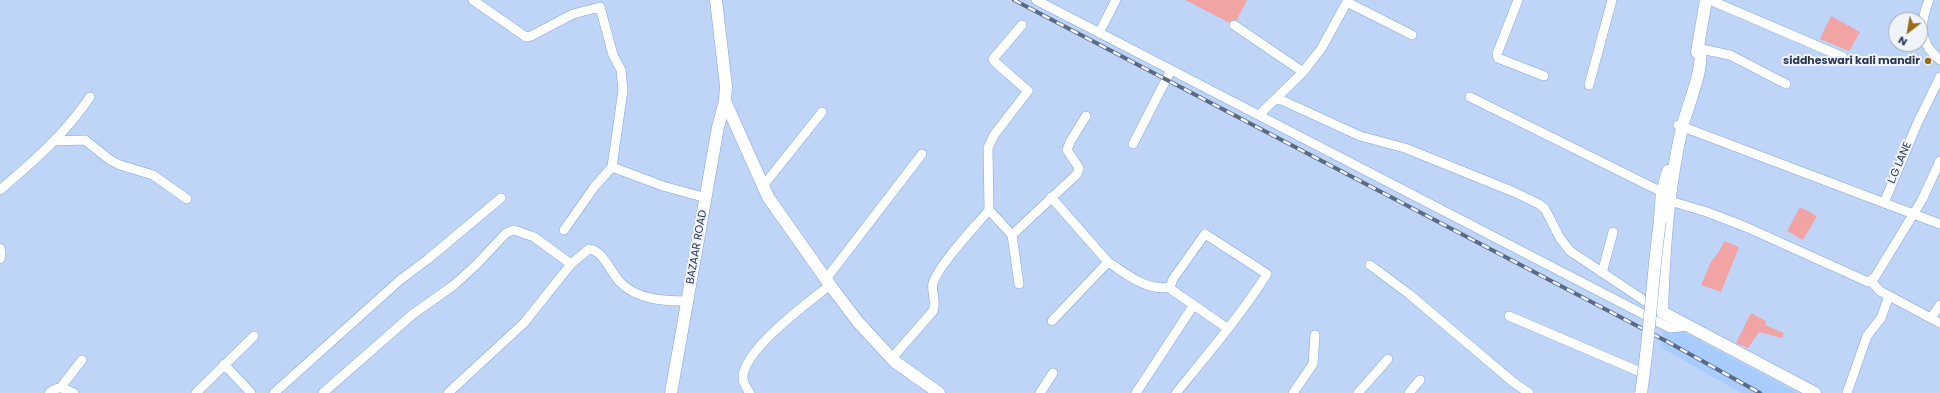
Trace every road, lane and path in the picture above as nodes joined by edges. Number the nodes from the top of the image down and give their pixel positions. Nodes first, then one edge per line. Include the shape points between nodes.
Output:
1 (473, 0) edge
2 (716, 0) edge
3 (1036, 0) edge
4 (1116, 0) edge
5 (1518, 0) edge
6 (1612, 0) edge
7 (1706, 0) edge
8 (1710, 0) edge
9 (1928, 0) edge
10 (1348, 1) edge
11 (602, 4) edge
12 (1234, 24) dead end
13 (1022, 25) dead end
14 (1099, 33) junction
15 (1412, 35) dead end
16 (1700, 47) junction
17 (1843, 57) dead end
18 (1940, 60) edge
19 (1171, 70) junction
20 (1303, 72) junction
21 (1544, 76) dead end
22 (1940, 76) edge
23 (1786, 84) dead end
24 (1589, 85) dead end
25 (90, 97) dead end
26 (1470, 97) dead end
27 (1277, 98) junction
28 (725, 101) junction
29 (822, 112) dead end
30 (1259, 115) junction
31 (1086, 116) dead end
32 (1680, 126) junction
33 (56, 141) junction
34 (1133, 144) dead end
35 (922, 154) dead end
36 (1940, 162) edge
37 (612, 167) junction
38 (763, 186) junction
39 (0, 190) edge
40 (1662, 192) junction
41 (1051, 197) junction
42 (501, 198) dead end
43 (706, 198) junction
44 (187, 199) dead end
45 (1670, 201) junction
46 (1884, 203) junction
47 (989, 210) junction
48 (1913, 215) junction
49 (1939, 222) edge
50 (564, 230) dead end
51 (1613, 232) dead end
52 (1012, 235) junction
53 (0, 248) edge
54 (0, 259) edge
55 (1108, 262) junction
56 (571, 264) junction
57 (1370, 265) dead end
58 (1602, 273) junction
59 (1871, 281) junction
60 (828, 282) junction
61 (1019, 284) dead end
62 (1170, 287) junction
63 (1889, 296) junction
64 (687, 302) junction
65 (1940, 305) edge
66 (1193, 306) junction
67 (1662, 312) junction
68 (1509, 316) dead end
69 (1931, 318) junction
70 (1052, 321) dead end
71 (1940, 323) edge
72 (1689, 326) junction
73 (1227, 328) junction
74 (1315, 335) dead end
75 (254, 336) dead end
76 (892, 358) junction
77 (1388, 359) dead end
78 (82, 360) dead end
79 (224, 364) junction
80 (1638, 371) dead end
81 (1053, 373) dead end
82 (1420, 380) dead end
83 (61, 387) junction
84 (50, 393) edge
85 (74, 393) edge
86 (196, 393) edge
87 (251, 393) edge
88 (274, 393) edge
89 (323, 393) edge
90 (448, 393) edge
91 (671, 393) edge
92 (750, 393) edge
93 (939, 393) edge
94 (1040, 393) edge
95 (1136, 393) edge
96 (1176, 393) edge
97 (1293, 393) edge
98 (1358, 393) edge
99 (1409, 393) edge
100 (1529, 393) edge
101 (1640, 393) edge
102 (1815, 393) edge
103 (1847, 393) edge

1 - 11 street via 526,37 573,14
2 - 28 main road, BAZAAR ROAD via 726,86
3 - 14 street
4 - 14 street
5 - 21 street via 1498,58
6 - 24 street
7 - 16 main road
8 - 17 street
9 - 18 street via 1922,30 1925,44
10 - 15 street
10 - 20 street via 1321,49
11 - 37 street via 613,56 621,70 622,90
12 - 20 street
13 - 47 street via 993,59 1028,91 994,135 988,148
14 - 19 street
16 - 23 street via 1730,55
16 - 32 main road
19 - 30 street
19 - 34 street
20 - 27 street
22 - 46 street, L.G LANE
25 - 33 street
26 - 40 street
27 - 30 street
27 - 58 street via 1360,136 1404,148 1539,204 1545,209 1564,245
28 - 38 main road
28 - 43 main road, BAZAAR ROAD
29 - 38 street
30 - 72 street via 1670,328
31 - 41 street via 1067,150 1079,170
32 - 40 main road
32 - 45 main road
32 - 46 street
33 - 39 street
33 - 44 street via 85,140 110,160 152,175
35 - 60 street
36 - 48 street
37 - 43 street via 663,186
37 - 50 street via 595,186
38 - 60 main road via 768,197
40 - 101 main road, bridge
41 - 52 street
41 - 55 street
42 - 88 street via 400,280
43 - 64 main road, BAZAAR ROAD
45 - 59 street via 1746,227 1862,281
45 - 67 main road
46 - 48 street
47 - 52 street
47 - 76 street via 939,270 932,290 935,308
48 - 49 street
48 - 59 street
51 - 58 street
52 - 61 street
53 - 54 street
55 - 62 street via 1150,287
55 - 70 street
56 - 64 street via 585,250 593,249 620,282 638,294 648,298
56 - 89 street via 534,237 514,230 506,233 454,285 413,314
56 - 90 street via 524,323
57 - 100 street
58 - 67 street
59 - 63 street
60 - 76 main road via 858,322
60 - 92 street via 777,328 751,356 743,378
62 - 66 street
62 - 73 street via 1173,279 1206,234 1266,272 1266,276
63 - 69 street
63 - 103 street via 1880,318 1867,336
64 - 91 main road, BAZAAR ROAD
65 - 69 street
66 - 73 street
66 - 95 street
67 - 72 main road
68 - 80 street
69 - 71 street
72 - 102 main road
73 - 96 street
74 - 97 street via 1313,364
75 - 79 street
76 - 93 main road
77 - 98 street
78 - 83 street
79 - 86 street
79 - 87 street
81 - 94 street
82 - 99 street
83 - 84 street
83 - 85 street

